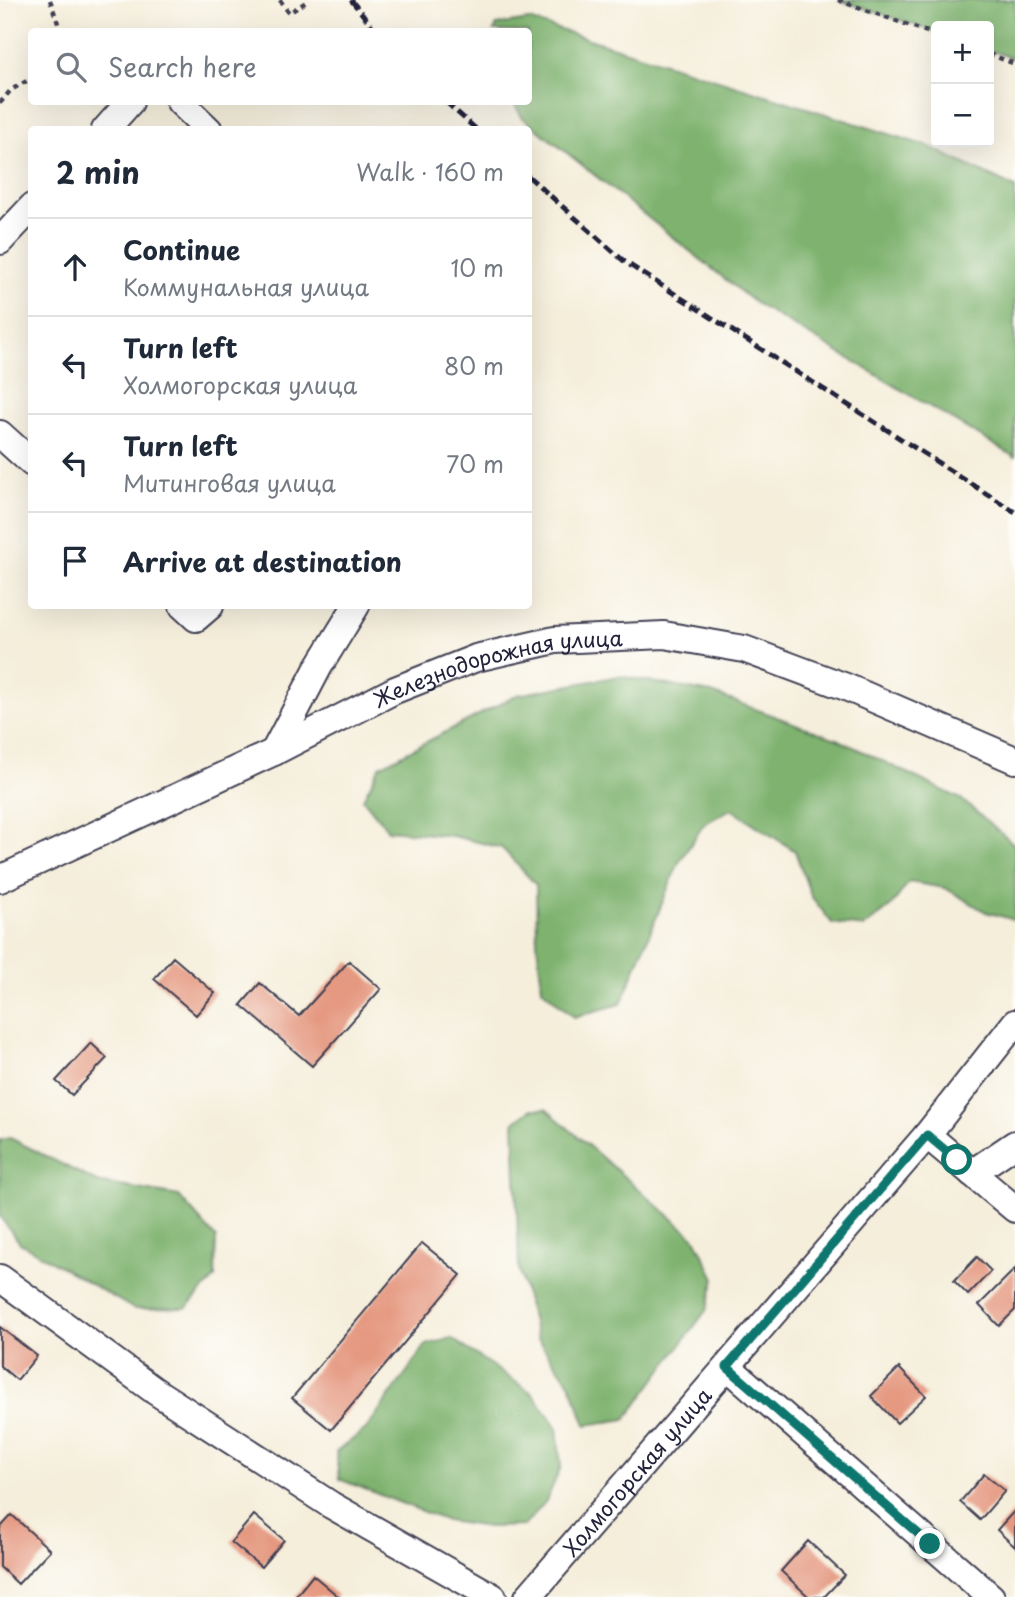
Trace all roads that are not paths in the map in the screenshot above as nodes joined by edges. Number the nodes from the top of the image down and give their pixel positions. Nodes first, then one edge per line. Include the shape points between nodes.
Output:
1 (127, 105) edge
2 (183, 105) edge
3 (109, 126) edge
4 (205, 126) edge
5 (28, 211) edge
6 (0, 241) edge
7 (0, 434) edge
8 (28, 459) edge
9 (186, 609) edge
10 (206, 609) edge
11 (354, 609) edge
12 (274, 752) junction
13 (1015, 761) edge
14 (0, 879) edge
15 (1015, 1023) edge
16 (927, 1135) junction
17 (1015, 1144) edge
18 (972, 1173) junction
19 (1015, 1209) edge
20 (0, 1278) edge
21 (727, 1367) junction
22 (493, 1597) edge
23 (528, 1597) edge
24 (991, 1597) edge

1 - 3 street
2 - 4 street
5 - 6 street
7 - 8 street
9 - 10 street via 196,618
11 - 12 street
12 - 13 street, Железнодорожная улица via 395,690 476,658 555,640 664,635 744,649 846,687
12 - 14 street, Железнодорожная улица
15 - 16 street, Холмогорская улица
16 - 18 street
16 - 21 street, Холмогорская улица
17 - 18 street
18 - 19 street
20 - 22 street via 155,1391 331,1505
21 - 23 street, Холмогорская улица
21 - 24 street

